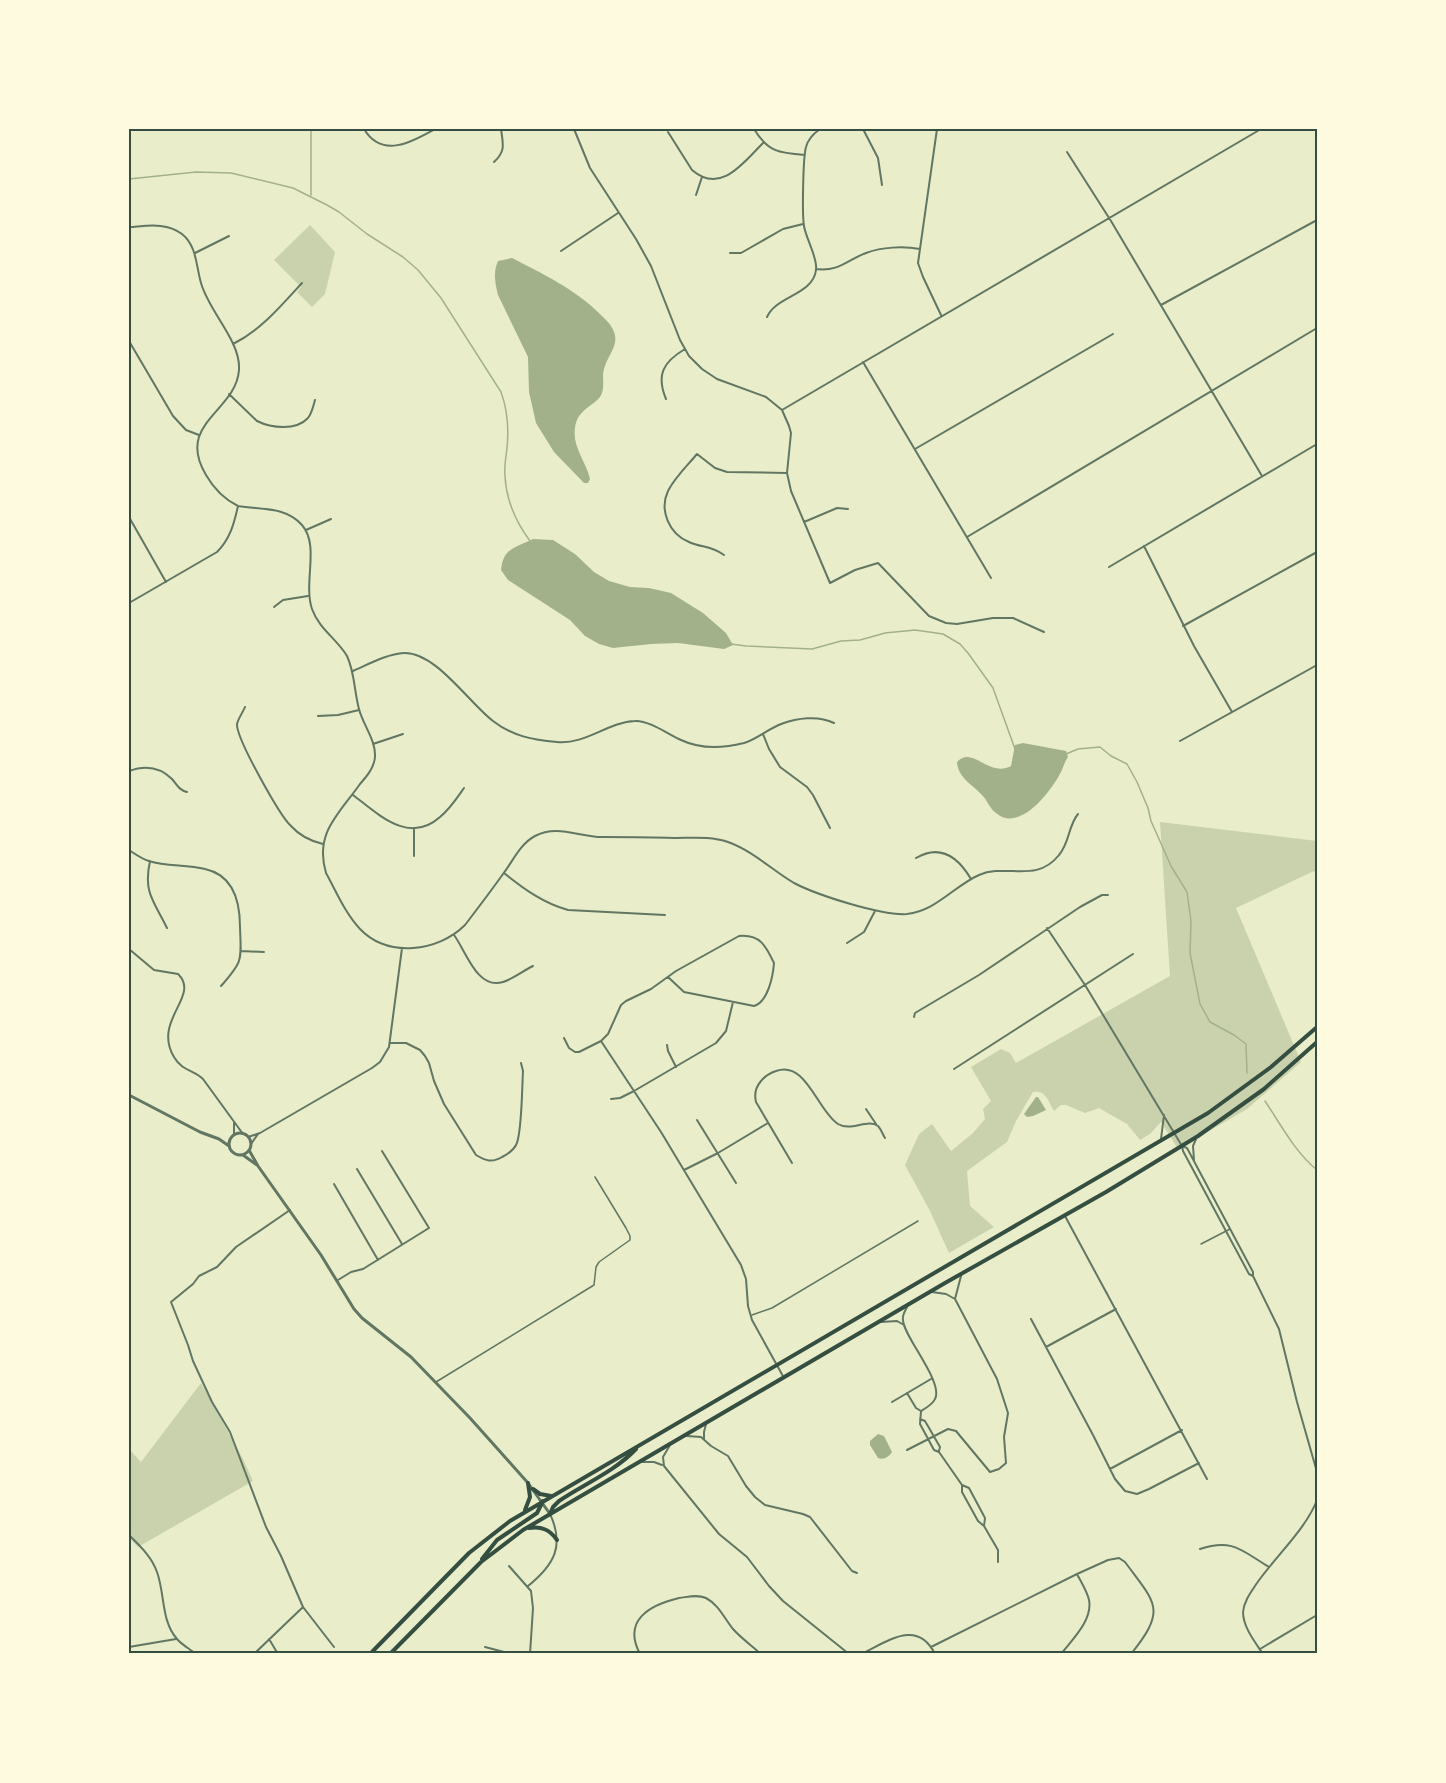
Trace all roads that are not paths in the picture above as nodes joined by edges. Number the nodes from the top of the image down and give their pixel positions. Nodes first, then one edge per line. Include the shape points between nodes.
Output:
1 (364, 129) edge
2 (435, 129) edge
3 (501, 129) edge
4 (574, 129) edge
5 (754, 129) edge
6 (820, 129) edge
7 (863, 129) edge
8 (937, 129) edge
9 (1261, 129) edge
10 (668, 132) dead end
11 (764, 143) junction
12 (1067, 152) dead end
13 (805, 155) junction
14 (494, 162) dead end
15 (702, 177) junction
16 (882, 185) dead end
17 (696, 195) dead end
18 (618, 213) junction
19 (1109, 219) junction
20 (1317, 220) edge
21 (803, 224) junction
22 (129, 227) edge
23 (229, 236) dead end
24 (920, 249) junction
25 (561, 250) dead end
26 (195, 253) junction
27 (730, 253) dead end
28 (816, 269) junction
29 (302, 284) dead end
30 (1161, 305) junction
31 (941, 316) junction
32 (767, 317) dead end
33 (1317, 328) edge
34 (1113, 334) dead end
35 (129, 341) edge
36 (233, 345) junction
37 (685, 349) junction
38 (863, 362) junction
39 (1211, 391) junction
40 (229, 394) junction
41 (666, 399) dead end
42 (315, 400) dead end
43 (782, 410) junction
44 (199, 435) junction
45 (1317, 444) edge
46 (915, 449) junction
47 (787, 473) junction
48 (1262, 476) junction
49 (238, 506) junction
50 (848, 509) dead end
51 (129, 517) edge
52 (332, 519) dead end
53 (804, 522) junction
54 (306, 530) junction
55 (967, 537) junction
56 (1144, 546) junction
57 (1317, 552) edge
58 (724, 555) dead end
59 (1109, 567) dead end
60 (991, 578) dead end
61 (166, 582) junction
62 (308, 596) junction
63 (129, 603) edge
64 (273, 607) dead end
65 (1183, 626) junction
66 (1044, 632) dead end
67 (1317, 665) edge
68 (353, 670) junction
69 (245, 707) dead end
70 (359, 710) junction
71 (1232, 712) junction
72 (318, 716) dead end
73 (834, 723) dead end
74 (403, 734) dead end
75 (763, 734) junction
76 (1180, 741) dead end
77 (373, 744) junction
78 (129, 771) edge
79 (464, 788) dead end
80 (187, 792) dead end
81 (353, 795) junction
82 (1078, 814) dead end
83 (414, 828) junction
84 (830, 828) dead end
85 (323, 844) junction
86 (129, 850) edge
87 (414, 856) dead end
88 (916, 858) dead end
89 (150, 861) junction
90 (504, 873) junction
91 (971, 879) junction
92 (1108, 895) dead end
93 (875, 911) junction
94 (665, 915) dead end
95 (167, 928) dead end
96 (1047, 928) junction
97 (454, 935) junction
98 (847, 943) dead end
99 (402, 948) junction
100 (129, 949) edge
101 (241, 951) junction
102 (264, 952) dead end
103 (1133, 954) dead end
104 (533, 966) dead end
105 (668, 977) junction
106 (1085, 985) junction
107 (221, 986) dead end
108 (733, 1002) junction
109 (914, 1017) dead end
110 (1317, 1028) edge
111 (564, 1038) dead end
112 (601, 1041) junction
113 (390, 1042) junction
114 (1317, 1042) edge
115 (667, 1045) dead end
116 (521, 1064) dead end
117 (676, 1067) junction
118 (954, 1069) dead end
119 (634, 1091) junction
120 (129, 1095) edge
121 (611, 1099) dead end
122 (866, 1109) dead end
123 (1164, 1115) junction
124 (697, 1120) dead end
125 (234, 1123) junction
126 (768, 1123) junction
127 (877, 1126) junction
128 (1175, 1133) junction
129 (243, 1134) junction
130 (258, 1134) junction
131 (233, 1136) junction
132 (1198, 1136) junction
133 (248, 1137) junction
134 (885, 1138) dead end
135 (219, 1139) junction
136 (1157, 1143) junction
137 (251, 1144) junction
138 (229, 1146) junction
139 (1182, 1146) junction
140 (249, 1150) junction
141 (382, 1151) dead end
142 (718, 1153) junction
143 (243, 1155) junction
144 (1194, 1162) junction
145 (792, 1163) dead end
146 (258, 1166) junction
147 (357, 1169) dead end
148 (684, 1170) junction
149 (594, 1177) dead end
150 (736, 1183) dead end
151 (334, 1184) dead end
152 (290, 1210) junction
153 (1065, 1216) junction
154 (918, 1221) dead end
155 (1231, 1229) junction
156 (1227, 1231) junction
157 (403, 1244) junction
158 (1202, 1244) dead end
159 (378, 1260) junction
160 (962, 1275) junction
161 (1253, 1276) junction
162 (338, 1280) junction
163 (932, 1292) junction
164 (955, 1299) junction
165 (908, 1306) junction
166 (1116, 1309) junction
167 (750, 1316) junction
168 (1031, 1318) dead end
169 (879, 1322) junction
170 (904, 1325) junction
171 (1046, 1347) junction
172 (777, 1365) junction
173 (784, 1378) junction
174 (931, 1379) junction
175 (435, 1383) junction
176 (907, 1393) junction
177 (892, 1402) dead end
178 (921, 1411) junction
179 (920, 1419) junction
180 (707, 1422) junction
181 (1182, 1430) junction
182 (684, 1436) junction
183 (933, 1436) junction
184 (704, 1439) junction
185 (928, 1439) junction
186 (671, 1444) junction
187 (638, 1446) junction
188 (907, 1450) dead end
189 (939, 1452) junction
190 (639, 1462) junction
191 (1199, 1463) junction
192 (664, 1466) junction
193 (1110, 1469) junction
194 (1317, 1472) edge
195 (1208, 1479) dead end
196 (528, 1483) junction
197 (962, 1485) junction
198 (533, 1490) junction
199 (552, 1496) junction
200 (1317, 1500) edge
201 (543, 1501) junction
202 (1316, 1505) edge
203 (522, 1513) junction
204 (550, 1514) junction
205 (984, 1526) junction
206 (523, 1530) junction
207 (129, 1535) edge
208 (557, 1540) junction
209 (1200, 1549) dead end
210 (481, 1562) junction
211 (998, 1562) dead end
212 (509, 1566) dead end
213 (1269, 1567) junction
214 (858, 1573) dead end
215 (1077, 1574) junction
216 (528, 1586) junction
217 (303, 1607) junction
218 (1317, 1615) edge
219 (177, 1639) junction
220 (269, 1639) junction
221 (129, 1647) edge
222 (334, 1647) dead end
223 (485, 1647) dead end
224 (932, 1647) junction
225 (1260, 1649) junction
226 (195, 1654) edge
227 (254, 1654) edge
228 (278, 1654) edge
229 (370, 1654) edge
230 (390, 1654) edge
231 (521, 1654) edge
232 (530, 1654) edge
233 (640, 1654) edge
234 (761, 1654) edge
235 (849, 1654) edge
236 (856, 1654) edge
237 (935, 1654) edge
238 (1061, 1654) edge
239 (1131, 1654) edge
240 (1263, 1654) edge

1 - 2 street via 376,141 389,145 411,142
3 - 14 street via 503,149
4 - 18 street via 590,168
5 - 11 street
6 - 13 street via 809,140
7 - 16 street via 878,158
8 - 24 street
9 - 19 street
10 - 15 street via 687,164
11 - 13 street via 779,152
11 - 15 street via 729,176
12 - 19 street
13 - 21 street
15 - 17 street
18 - 25 street
18 - 37 street via 651,266
19 - 30 street
19 - 31 street
20 - 30 street
21 - 27 street via 783,229 741,253
21 - 28 street
22 - 26 street via 168,226 184,236
23 - 26 street
24 - 28 street via 880,249 835,269
24 - 31 street via 919,266
26 - 36 street via 208,301
28 - 32 street via 807,286 775,306
29 - 36 street via 263,324
30 - 39 street
31 - 38 street
33 - 39 street
34 - 46 street
35 - 44 street via 173,416 186,430
36 - 40 street via 239,371
37 - 41 street via 671,358 663,371 661,383
37 - 43 street via 709,374 766,397
38 - 43 street
38 - 46 street
39 - 48 street
39 - 55 street
40 - 42 street via 262,424 280,427 305,421
40 - 44 street
43 - 47 street via 791,433
44 - 49 street via 198,455 203,470 220,494
45 - 48 street
46 - 55 street
47 - 53 street via 790,491
47 - 58 street via 727,472 715,468 697,453 672,484 665,507 673,530 686,541
48 - 56 street
49 - 54 street via 280,510
49 - 61 street via 222,548
50 - 53 street via 837,508
51 - 61 street
52 - 54 street
53 - 66 street via 830,583 878,563 929,616 957,624 1006,617
54 - 62 street via 310,547
55 - 60 street
56 - 59 street
56 - 65 street
57 - 65 street
61 - 63 street
62 - 64 street via 283,600
62 - 68 street via 319,623 343,651
65 - 71 street
67 - 71 street
68 - 70 street
68 - 75 street via 403,653 420,656 492,720 534,740 565,743 637,721 683,741 707,746 743,743
69 - 85 street via 237,724 239,735 284,819 305,838
70 - 72 street
70 - 77 street
71 - 76 street
73 - 75 street via 803,719 780,724
74 - 77 street
75 - 84 street via 780,767 807,787
77 - 81 street via 371,770
78 - 80 street via 155,768
79 - 83 street via 440,818
81 - 83 street via 397,826
81 - 85 street via 331,822
82 - 91 street via 1066,846 1048,865 1027,872 982,873
83 - 87 street
85 - 99 street via 326,873 352,920 376,941
86 - 89 street
88 - 91 street via 931,851 940,852 961,864
89 - 95 street via 149,893
89 - 101 street via 207,869 230,885 240,912
90 - 93 street via 522,847 544,832 718,839 739,847 794,883
90 - 94 street via 556,907
90 - 97 street
91 - 93 street via 920,911
92 - 96 street
93 - 98 street via 864,932
96 - 106 street
96 - 109 street
97 - 99 street via 434,945
97 - 104 street via 486,981 500,983
99 - 113 street
100 - 125 street via 154,970 181,976 184,991 170,1022 168,1046 183,1067 204,1079
101 - 102 street
101 - 107 street via 237,967
103 - 106 street
105 - 108 street via 684,992
105 - 108 street via 739,936 756,937 774,963 763,1001 754,1006
105 - 112 street via 621,1005
106 - 118 street
106 - 123 street
108 - 117 street via 723,1036
110 - 128 main road via 1247,1086
111 - 112 street via 575,1052
112 - 119 street
113 - 116 street via 406,1043 420,1050 444,1104 476,1155 485,1161 499,1159 516,1147 520,1135
113 - 130 street via 385,1056 372,1068
114 - 132 main road via 1264,1089
115 - 117 street
117 - 119 street
119 - 121 street
119 - 148 street
120 - 135 street
122 - 127 street
123 - 128 street
123 - 136 street
124 - 142 street
125 - 129 street
125 - 131 street
126 - 127 street via 756,1102 757,1086 764,1077 781,1069 798,1073 839,1125
126 - 142 street
126 - 145 street
127 - 134 street
128 - 136 main road
128 - 139 street
129 - 131 street
129 - 133 street
130 - 133 street
130 - 137 street
131 - 135 street
131 - 138 street
132 - 139 main road
132 - 144 street via 1193,1146
133 - 137 street
135 - 138 street
136 - 172 main road
137 - 140 street
138 - 143 street via 236,1155
139 - 144 street
139 - 153 main road
139 - 156 street
140 - 143 street
140 - 146 street
141 - 157 street via 429,1228
142 - 148 street
142 - 150 street
143 - 146 street
144 - 155 street
146 - 152 street
147 - 157 street
148 - 167 street via 741,1265
149 - 175 lane via 630,1240 599,1262 594,1285
151 - 159 street
152 - 162 street
152 - 217 street via 236,1246 217,1267 199,1276 171,1302 193,1361 230,1432 266,1527
153 - 160 main road
153 - 166 street
154 - 167 lane via 772,1308
155 - 156 lane
155 - 161 street
156 - 158 lane
156 - 161 street
157 - 159 street
159 - 162 street
160 - 163 main road
160 - 164 street
161 - 194 street via 1279,1329
162 - 175 street via 362,1318 411,1357
163 - 164 street
163 - 165 main road
164 - 183 street via 997,1379 1008,1413 1004,1437 1006,1463 990,1472 956,1431 948,1429
165 - 169 main road
165 - 170 street via 902,1318
166 - 171 street
166 - 181 street
167 - 172 street
168 - 171 street
169 - 170 street via 897,1321
169 - 173 main road
170 - 174 street
171 - 193 street
172 - 173 street
172 - 187 main road
173 - 180 main road
174 - 176 street
174 - 178 street via 936,1387 935,1399
175 - 196 street
176 - 177 street
176 - 178 street
178 - 179 street
179 - 183 street
179 - 185 street
180 - 182 main road
180 - 184 street
181 - 191 street
181 - 193 street
182 - 184 street
182 - 186 main road
183 - 185 street
183 - 189 street
184 - 214 street via 729,1456 755,1497 765,1504 810,1517
185 - 188 street
185 - 189 street
186 - 190 main road
186 - 192 street via 663,1455
187 - 199 main road
187 - 204 main road via 617,1465 559,1502
189 - 197 street
190 - 192 street
190 - 204 main road
191 - 193 street via 1137,1494 1125,1491
191 - 195 street
192 - 235 street via 719,1534 747,1557 783,1601
196 - 198 street
196 - 203 main road via 530,1497
197 - 205 street via 962,1492
197 - 205 street via 969,1488 985,1518
198 - 199 main road
198 - 201 street
199 - 201 main road
200 - 202 street
201 - 203 main road
201 - 204 street
201 - 210 main road via 537,1512 497,1540
202 - 213 street
203 - 229 main road via 469,1553
204 - 206 main road
204 - 208 street
205 - 211 street via 998,1550
206 - 208 main road via 545,1529
206 - 210 main road
207 - 219 street via 155,1566 165,1611
208 - 216 street via 550,1565
209 - 213 street via 1220,1544 1240,1548
210 - 230 main road
212 - 216 street
213 - 225 street via 1247,1598 1243,1611 1246,1627
215 - 224 street
215 - 238 street via 1090,1608
215 - 239 street via 1119,1558 1145,1590 1153,1604 1153,1619
216 - 232 street via 533,1598
217 - 220 street
217 - 222 street
218 - 225 street
219 - 221 street
219 - 226 street
220 - 227 street
220 - 228 street
223 - 231 street
224 - 236 street via 921,1637 908,1634
224 - 237 street
225 - 240 street
233 - 234 street via 635,1631 645,1611 659,1603 696,1596 714,1603 734,1630

